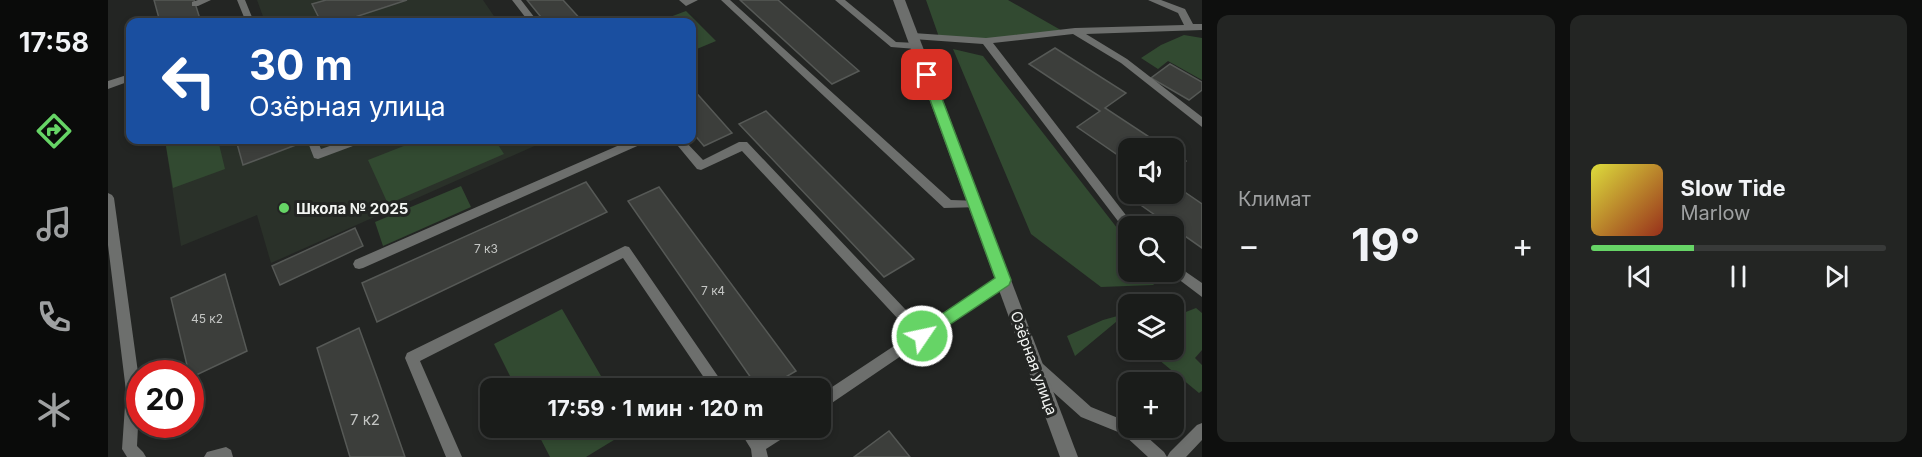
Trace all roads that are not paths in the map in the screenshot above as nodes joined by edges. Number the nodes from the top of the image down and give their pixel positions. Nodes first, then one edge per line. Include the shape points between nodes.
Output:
1 (207, 0) edge
2 (241, 0) edge
3 (516, 0) edge
4 (682, 0) edge
5 (694, 0) edge
6 (725, 0) edge
7 (838, 0) edge
8 (899, 0) edge
9 (1152, 0) edge
10 (195, 4) dead end
11 (248, 18) edge
12 (531, 18) edge
13 (1189, 26) junction
14 (1202, 27) edge
15 (1075, 32) junction
16 (915, 41) junction
17 (986, 41) junction
18 (126, 78) edge
19 (108, 85) edge
20 (1202, 123) edge
21 (314, 144) edge
22 (346, 144) edge
23 (631, 144) edge
24 (682, 144) edge
25 (108, 198) edge
26 (976, 204) junction
27 (1120, 216) edge
28 (358, 264) dead end
29 (1184, 277) edge
30 (1004, 280) junction
31 (1202, 291) edge
32 (922, 336) junction
33 (1035, 366) junction
34 (712, 378) edge
35 (831, 397) edge
36 (1202, 430) edge
37 (751, 438) edge
38 (775, 438) edge
39 (759, 452) edge
40 (138, 457) edge
41 (212, 457) edge
42 (225, 457) edge
43 (454, 457) edge
44 (1069, 457) edge
45 (1159, 457) edge
46 (1175, 457) edge

1 - 10 lane
2 - 11 lane
3 - 12 lane
4 - 5 lane
6 - 26 lane via 948,205
7 - 16 lane via 894,45
8 - 16 street, Озёрная улица
9 - 13 lane via 1182,11
13 - 14 lane
13 - 15 lane
15 - 17 lane
15 - 20 lane via 1124,61
16 - 17 lane
16 - 26 street, Озёрная улица
17 - 27 lane
18 - 19 lane
21 - 22 lane via 318,154
23 - 28 lane
24 - 32 lane via 701,166 743,145
25 - 40 lane via 134,391 129,449
26 - 30 street, Озёрная улица
29 - 31 lane
30 - 32 lane
30 - 33 street, Озёрная улица
32 - 35 lane
33 - 44 street, Озёрная улица
33 - 45 lane via 1086,412 1128,429
34 - 43 lane via 625,251 412,358
36 - 46 lane
37 - 39 lane
38 - 39 lane
41 - 42 lane

